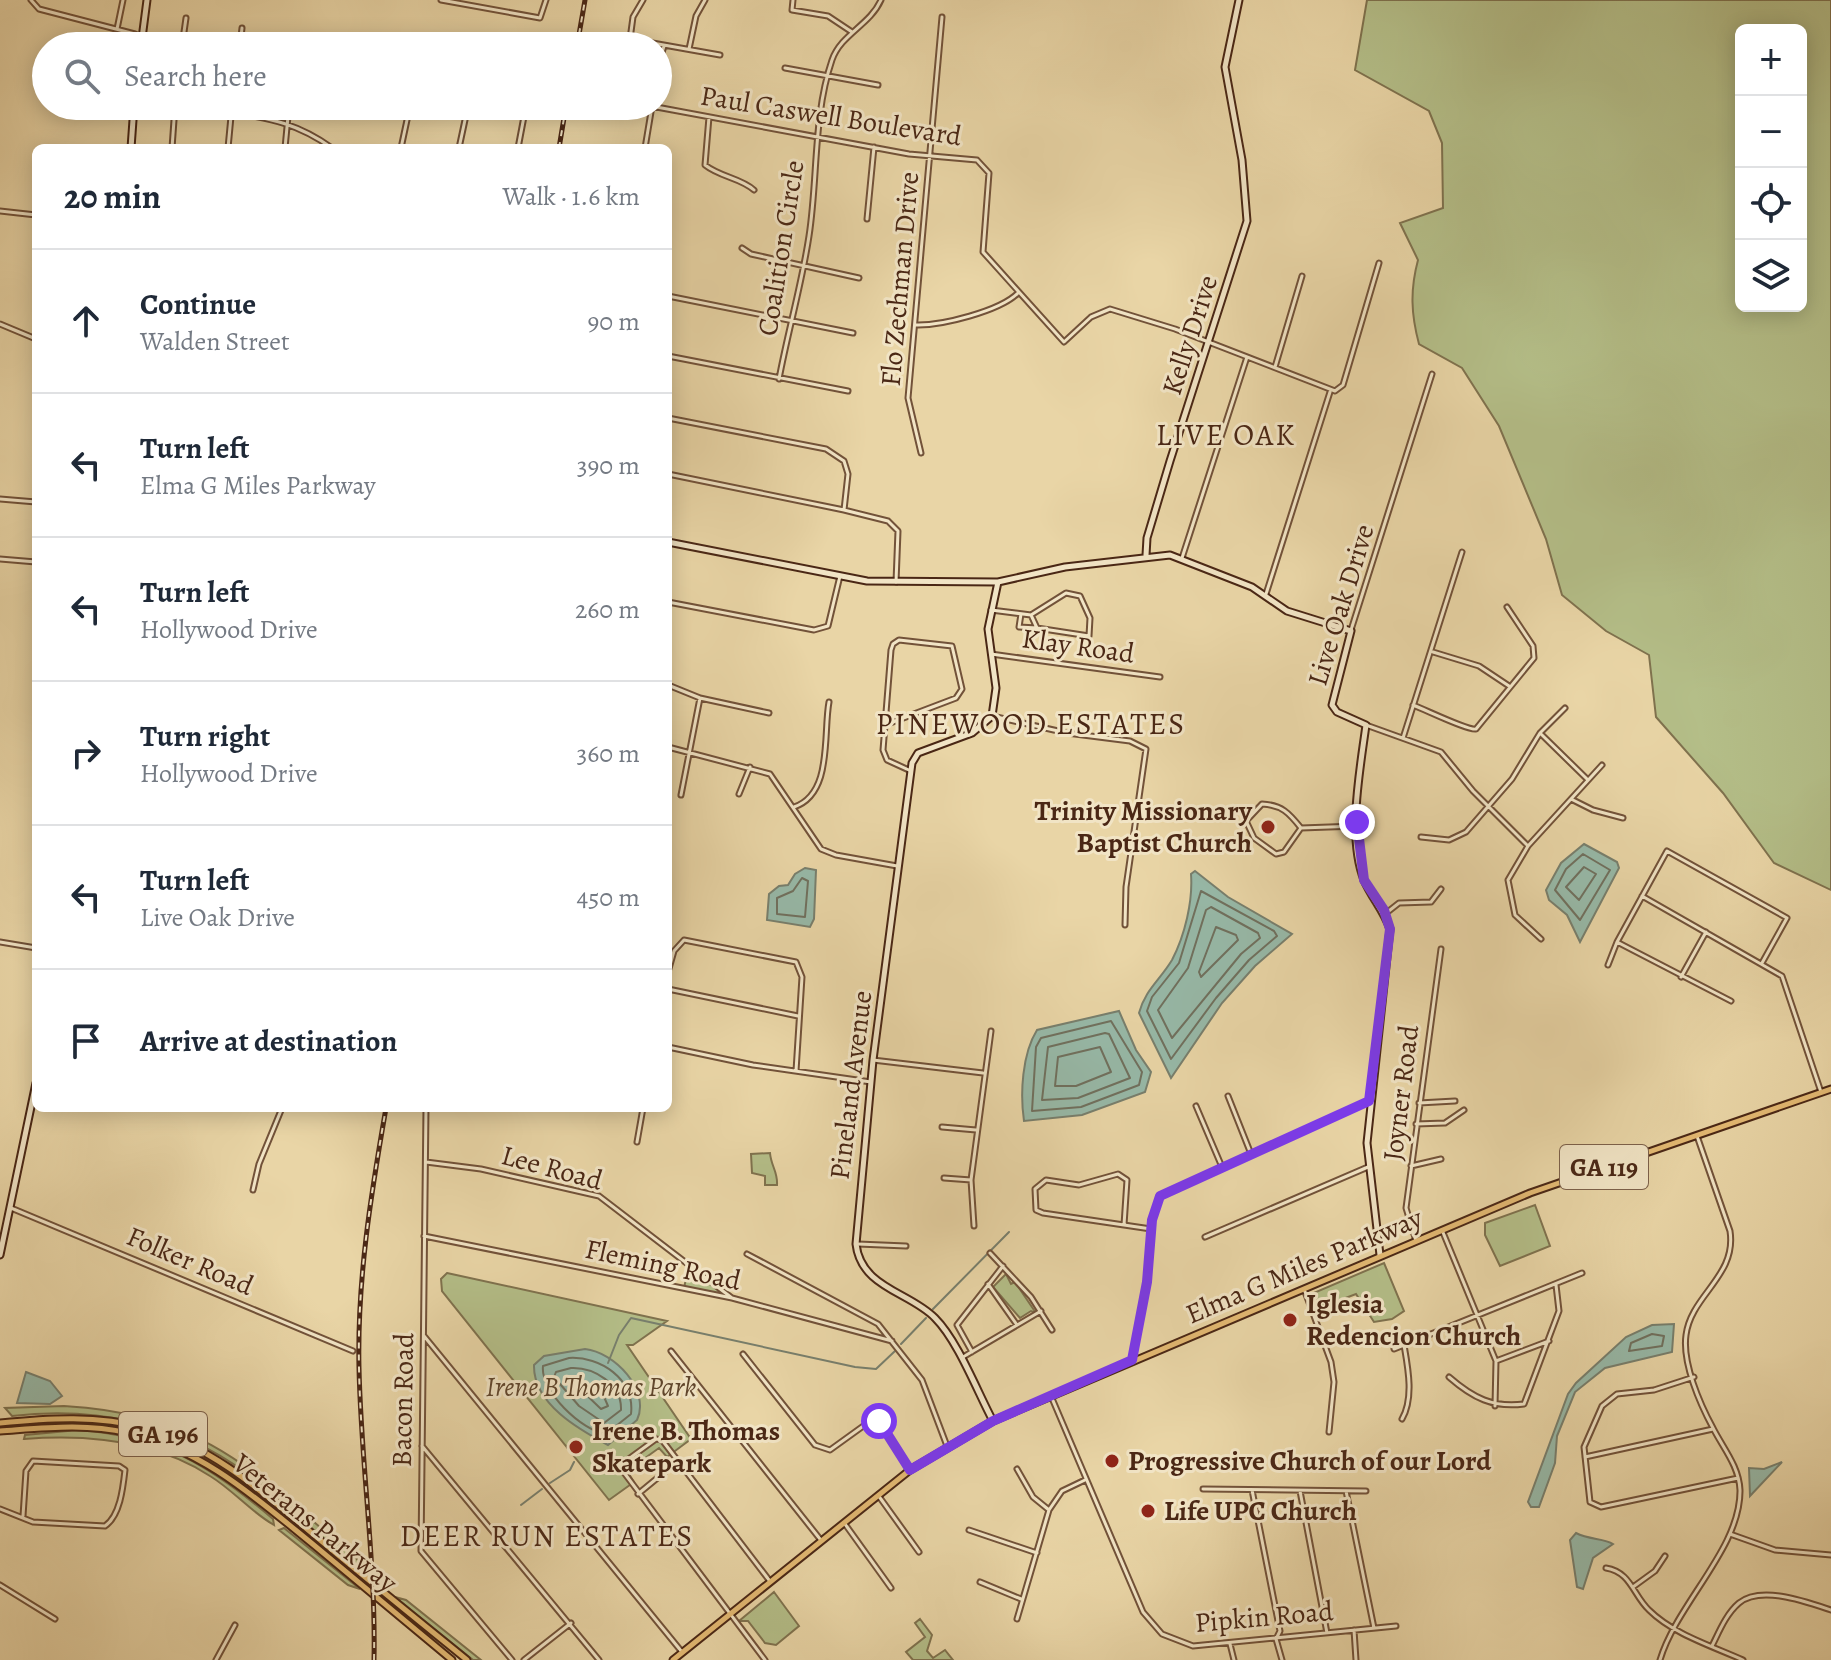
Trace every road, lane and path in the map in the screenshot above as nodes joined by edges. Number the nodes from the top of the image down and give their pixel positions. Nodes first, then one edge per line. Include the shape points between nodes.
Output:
1 (31, 0) edge
2 (123, 0) edge
3 (147, 0) edge
4 (441, 0) edge
5 (546, 0) edge
6 (643, 0) edge
7 (705, 0) edge
8 (793, 0) edge
9 (881, 0) edge
10 (1239, 0) edge
11 (942, 17) dead end
12 (186, 18) dead end
13 (242, 28) dead end
14 (117, 29) junction
15 (128, 32) edge
16 (143, 32) edge
17 (184, 32) edge
18 (242, 32) edge
19 (631, 32) edge
20 (852, 32) junction
21 (672, 47) edge
22 (689, 50) junction
23 (720, 55) dead end
24 (785, 68) dead end
25 (829, 77) junction
26 (878, 85) dead end
27 (672, 110) edge
28 (709, 117) junction
29 (133, 120) edge
30 (174, 120) edge
31 (230, 120) edge
32 (275, 120) edge
33 (407, 120) edge
34 (465, 120) edge
35 (523, 120) edge
36 (650, 120) edge
37 (287, 122) junction
38 (818, 136) junction
39 (131, 144) edge
40 (172, 144) edge
41 (228, 144) edge
42 (285, 144) edge
43 (327, 144) edge
44 (402, 144) edge
45 (460, 144) edge
46 (519, 144) edge
47 (646, 144) edge
48 (874, 147) junction
49 (931, 156) junction
50 (754, 190) dead end
51 (0, 211) edge
52 (32, 215) edge
53 (867, 219) dead end
54 (742, 248) dead end
55 (1379, 263) dead end
56 (802, 264) junction
57 (1302, 276) dead end
58 (859, 278) dead end
59 (1018, 293) junction
60 (672, 297) edge
61 (790, 321) junction
62 (0, 324) edge
63 (915, 325) junction
64 (853, 333) dead end
65 (32, 337) edge
66 (1208, 341) junction
67 (672, 357) edge
68 (1247, 357) junction
69 (1275, 367) junction
70 (1432, 374) dead end
71 (779, 379) junction
72 (1330, 390) junction
73 (848, 391) dead end
74 (672, 419) edge
75 (921, 453) dead end
76 (672, 475) edge
77 (0, 499) edge
78 (32, 502) edge
79 (844, 510) junction
80 (672, 543) edge
81 (1462, 552) dead end
82 (1146, 555) junction
83 (1182, 558) junction
84 (0, 559) edge
85 (32, 562) edge
86 (840, 576) junction
87 (896, 582) junction
88 (998, 582) junction
89 (1266, 594) junction
90 (672, 603) edge
91 (1507, 607) dead end
92 (991, 610) junction
93 (1021, 614) junction
94 (1031, 615) junction
95 (1037, 628) junction
96 (1351, 631) junction
97 (1432, 651) junction
98 (991, 654) junction
99 (1160, 677) dead end
100 (1509, 686) junction
101 (672, 687) edge
102 (700, 698) junction
103 (829, 702) dead end
104 (1413, 705) junction
105 (1565, 708) dead end
106 (769, 713) dead end
107 (992, 716) junction
108 (885, 725) junction
109 (1366, 725) junction
110 (1540, 733) junction
111 (1403, 738) junction
112 (672, 748) edge
113 (688, 754) junction
114 (1602, 765) dead end
115 (750, 767) junction
116 (911, 771) junction
117 (1587, 779) junction
118 (739, 794) dead end
119 (681, 795) dead end
120 (1571, 799) junction
121 (1490, 806) junction
122 (794, 807) junction
123 (1623, 818) dead end
124 (1357, 826) junction
125 (1301, 828) junction
126 (1421, 837) dead end
127 (1528, 846) junction
128 (897, 866) junction
129 (1441, 889) dead end
130 (1642, 896) junction
131 (1385, 914) junction
132 (1125, 925) dead end
133 (1706, 932) junction
134 (1541, 939) dead end
135 (0, 942) edge
136 (1617, 942) junction
137 (32, 947) edge
138 (1441, 949) dead end
139 (672, 960) edge
140 (1762, 963) junction
141 (1608, 965) dead end
142 (1681, 977) junction
143 (672, 990) edge
144 (1731, 1001) dead end
145 (798, 1016) junction
146 (991, 1031) dead end
147 (672, 1048) edge
148 (873, 1060) junction
149 (796, 1071) junction
150 (983, 1073) junction
151 (871, 1082) junction
152 (1831, 1089) edge
153 (1821, 1092) junction
154 (1228, 1096) dead end
155 (1369, 1101) junction
156 (1455, 1101) dead end
157 (32, 1103) edge
158 (1419, 1103) junction
159 (1196, 1106) dead end
160 (1464, 1110) dead end
161 (280, 1112) edge
162 (426, 1112) edge
163 (642, 1112) edge
164 (1416, 1124) junction
165 (942, 1127) dead end
166 (976, 1130) junction
167 (1697, 1136) junction
168 (637, 1142) dead end
169 (1251, 1154) junction
170 (1441, 1159) dead end
171 (426, 1162) junction
172 (1411, 1166) junction
173 (1222, 1167) junction
174 (1368, 1167) junction
175 (944, 1178) dead end
176 (971, 1180) junction
177 (253, 1190) dead end
178 (11, 1208) junction
179 (1124, 1225) junction
180 (974, 1226) dead end
181 (1151, 1229) junction
182 (1442, 1230) junction
183 (424, 1236) junction
184 (1205, 1237) dead end
185 (1416, 1241) junction
186 (856, 1244) junction
187 (906, 1246) dead end
188 (990, 1253) dead end
189 (747, 1254) dead end
190 (0, 1255) edge
191 (1380, 1255) junction
192 (1003, 1266) junction
193 (1582, 1273) dead end
194 (988, 1284) junction
195 (1556, 1285) junction
196 (1304, 1289) junction
197 (732, 1298) junction
198 (1041, 1311) junction
199 (1476, 1316) junction
200 (1017, 1325) junction
201 (1052, 1330) dead end
202 (424, 1336) junction
203 (892, 1341) junction
204 (1549, 1341) junction
205 (1404, 1345) junction
206 (1394, 1349) dead end
207 (353, 1351) dead end
208 (671, 1351) dead end
209 (972, 1352) junction
210 (743, 1354) dead end
211 (960, 1359) junction
212 (1132, 1360) junction
213 (1496, 1361) junction
214 (1449, 1377) dead end
215 (1694, 1377) junction
216 (1051, 1396) junction
217 (1495, 1406) junction
218 (1402, 1419) dead end
219 (993, 1421) junction
220 (0, 1423) edge
221 (1713, 1429) junction
222 (0, 1431) edge
223 (1329, 1432) dead end
224 (422, 1446) junction
225 (947, 1446) junction
226 (1585, 1457) junction
227 (678, 1461) junction
228 (1017, 1469) dead end
229 (910, 1470) junction
230 (1738, 1478) junction
231 (1085, 1480) junction
232 (1203, 1489) dead end
233 (1252, 1490) junction
234 (1300, 1491) junction
235 (1346, 1491) junction
236 (1366, 1491) dead end
237 (637, 1494) junction
238 (878, 1495) junction
239 (0, 1509) edge
240 (1049, 1510) junction
241 (23, 1516) junction
242 (842, 1521) junction
243 (969, 1530) dead end
244 (1728, 1534) junction
245 (820, 1539) junction
246 (919, 1552) dead end
247 (1037, 1553) junction
248 (1831, 1555) edge
249 (1665, 1556) dead end
250 (1606, 1568) dead end
251 (769, 1580) junction
252 (980, 1582) dead end
253 (0, 1585) edge
254 (1633, 1587) junction
255 (891, 1588) dead end
256 (1022, 1599) junction
257 (1831, 1610) edge
258 (727, 1614) junction
259 (55, 1619) dead end
260 (1017, 1619) dead end
261 (571, 1623) junction
262 (235, 1625) dead end
263 (1396, 1626) dead end
264 (1673, 1627) junction
265 (1374, 1628) junction
266 (1354, 1630) junction
267 (1327, 1633) junction
268 (1276, 1639) junction
269 (1229, 1644) junction
270 (1712, 1646) junction
271 (682, 1653) junction
272 (216, 1660) edge
273 (452, 1660) edge
274 (467, 1660) edge
275 (512, 1660) edge
276 (524, 1660) edge
277 (599, 1660) edge
278 (673, 1660) edge
279 (765, 1660) edge
280 (1234, 1660) edge
281 (1282, 1660) edge
282 (1356, 1660) edge
283 (1660, 1660) edge
284 (1743, 1660) edge

1 - 14 street via 39,9
2 - 14 street
3 - 16 street
4 - 5 street via 540,18
6 - 19 street
7 - 22 street
8 - 20 street via 792,10 828,16
9 - 20 street, Coalition Circle
10 - 66 street, Kelly Drive via 1225,67 1248,212
11 - 49 street, Flo Zechman Drive
12 - 17 street
13 - 18 street
14 - 15 street
20 - 25 street, Coalition Circle via 836,50
21 - 22 street
22 - 23 street
24 - 25 street
25 - 26 street
25 - 38 street, Coalition Circle
27 - 28 street, Paul Caswell Boulevard
28 - 38 street, Paul Caswell Boulevard
28 - 50 street via 705,165
29 - 39 street
30 - 40 street
31 - 41 street
32 - 37 street
33 - 44 street
34 - 45 street
35 - 46 street
36 - 47 street
37 - 42 street
37 - 43 street
38 - 48 street, Paul Caswell Boulevard
38 - 56 street, Coalition Circle
48 - 49 street, Paul Caswell Boulevard
48 - 53 street
49 - 59 street, Paul Caswell Boulevard via 986,165 983,252
49 - 63 street, Flo Zechman Drive
51 - 52 street
54 - 56 street
55 - 72 street via 1340,390
56 - 58 street
56 - 61 street, Coalition Circle
57 - 69 street
59 - 63 street via 1008,303 941,323
59 - 66 street, Paul Caswell Boulevard via 1064,342 1091,317 1110,309
60 - 61 street
61 - 64 street
61 - 71 street, Coalition Circle
62 - 65 street
63 - 75 street, Flo Zechman Drive via 908,398
66 - 68 street
66 - 82 street, Kelly Drive
67 - 71 street
68 - 69 street
68 - 83 street
69 - 72 street
70 - 96 street, Live Oak Drive
71 - 73 street
72 - 89 street
74 - 79 street via 837,453 848,474
76 - 79 street
77 - 78 street
79 - 87 street via 888,521 898,531
80 - 86 street
81 - 97 street
82 - 83 street
82 - 88 street
83 - 89 street
84 - 85 street
86 - 87 street
86 - 90 street via 828,626 814,630
87 - 88 street
88 - 92 street
89 - 96 street via 1287,611
91 - 100 street via 1534,652 1531,663
92 - 93 street
92 - 98 street
93 - 94 street
93 - 95 street via 1019,627
94 - 95 street
94 - 95 street via 1066,593 1080,596 1090,618 1089,636
96 - 109 street, Live Oak Drive via 1332,705
97 - 100 street via 1479,666
97 - 104 street
98 - 99 street, Klay Road
98 - 107 street via 996,688
100 - 104 street via 1472,731
101 - 102 street
102 - 106 street
102 - 113 street
103 - 122 street via 822,773 813,795
104 - 111 street
105 - 110 street
107 - 116 street via 965,736 918,753
107 - 132 street via 1141,745 1146,753
108 - 108 street via 893,644 899,640 952,646 962,689 956,698
108 - 116 street via 884,755
109 - 111 street
109 - 124 street via 1356,780
110 - 117 street
110 - 121 street
111 - 121 street via 1441,752
112 - 113 street
113 - 115 street
113 - 119 street
114 - 117 street
115 - 118 street
115 - 122 street via 770,774
116 - 128 street, Pineland Avenue
117 - 120 street
120 - 123 street
120 - 127 street
121 - 126 street via 1459,837
121 - 127 street
122 - 128 street via 821,849
124 - 125 street
124 - 131 street via 1364,880
125 - 125 street via 1284,852 1276,854 1254,838 1246,821 1262,804 1275,805 1287,810
127 - 134 street via 1508,880 1509,892 1515,915
128 - 148 street, Pineland Avenue
129 - 131 street via 1431,902 1399,903
130 - 133 street
130 - 136 street
130 - 140 street via 1667,851 1787,918
131 - 155 street via 1391,943
133 - 140 street
133 - 142 street
135 - 137 street
136 - 141 street
136 - 142 street
138 - 158 street, Joyner Road
139 - 145 street via 684,940 796,962 802,977
140 - 153 street via 1782,976
142 - 144 street
143 - 145 street
145 - 149 street
146 - 150 street
147 - 149 street
148 - 150 street
148 - 151 street, Pineland Avenue
149 - 151 street
150 - 166 street
151 - 186 street, Pineland Avenue
152 - 153 main road, Elma G Miles Parkway / GA 119
153 - 167 main road, Elma G Miles Parkway / GA 119
154 - 169 street
155 - 169 street
155 - 174 street
156 - 158 street
157 - 178 street
158 - 164 street, Joyner Road
159 - 173 street
160 - 164 street via 1445,1123
161 - 177 street
162 - 171 street, Bacon Road
163 - 168 street
164 - 172 street, Joyner Road
165 - 166 street
166 - 176 street
167 - 182 main road, Elma G Miles Parkway / GA 119
167 - 215 street via 1731,1240 1724,1271 1688,1323 1685,1345
169 - 173 street
170 - 172 street
171 - 183 street, Bacon Road
171 - 197 street, Lee Road via 599,1196
172 - 185 street, Joyner Road via 1406,1214
173 - 181 street via 1160,1196
174 - 184 street
174 - 191 street
175 - 176 street
176 - 180 street
178 - 190 street
178 - 207 street, Folker Road
179 - 179 street via 1043,1213 1036,1210 1035,1189 1046,1180 1079,1185 1118,1174 1129,1189
179 - 181 street
181 - 212 street
182 - 185 main road, Elma G Miles Parkway / GA 119
182 - 199 street
183 - 197 street, Fleming Road
183 - 202 street, Bacon Road
185 - 191 main road, Elma G Miles Parkway / GA 119
186 - 187 street
186 - 211 street via 878,1282 937,1319
188 - 192 street
189 - 203 street via 878,1324
191 - 196 main road, Elma G Miles Parkway / GA 119
192 - 194 street
192 - 198 street
193 - 195 street
194 - 200 street
194 - 209 street via 957,1325
195 - 199 street
195 - 204 street via 1560,1305
196 - 212 main road, Elma G Miles Parkway / GA 119
196 - 223 street via 1331,1362
197 - 203 street, Fleming Road
198 - 200 street
198 - 201 street
199 - 205 street
199 - 213 street
200 - 209 street
202 - 224 street, Bacon Road
202 - 271 street
203 - 225 street via 922,1380
204 - 213 street
204 - 217 street via 1524,1404
205 - 206 street
205 - 218 street via 1409,1373
208 - 245 street
209 - 211 street
210 - 229 street via 815,1445 830,1450 873,1419
211 - 219 street
212 - 216 main road, Elma G Miles Parkway / GA 119
213 - 217 street
214 - 217 street
215 - 221 street
215 - 226 street via 1609,1399 1591,1427
216 - 219 main road, Elma G Miles Parkway / GA 119
216 - 231 street, Pipkin Road
219 - 225 main road, Elma G Miles Parkway / GA 119
220 - 274 main road, Veterans Parkway / GA 196 via 105,1420 196,1447 242,1476
221 - 226 street
221 - 230 street
222 - 273 main road, Veterans Parkway / GA 196 via 104,1429 192,1455 253,1496
224 - 261 street
224 - 275 street, Bacon Road via 421,1551
225 - 229 main road, Elma G Miles Parkway / GA 119
226 - 230 street via 1588,1496 1601,1507
227 - 237 street
227 - 237 street via 657,1439 620,1465
227 - 251 street
228 - 240 street via 1033,1497
229 - 238 main road, Elma G Miles Parkway / GA 119
230 - 244 street via 1739,1499
231 - 240 street via 1062,1491
231 - 269 street, Pipkin Road via 1152,1626 1184,1645
232 - 233 street
233 - 234 street
233 - 268 street via 1280,1631
234 - 235 street
234 - 267 street
235 - 236 street
235 - 265 street
237 - 258 street
238 - 242 main road, Elma G Miles Parkway / GA 119
238 - 246 street
239 - 241 street
240 - 247 street
241 - 241 street via 33,1522 105,1526 123,1495 123,1468 33,1461 26,1471
242 - 245 main road, Elma G Miles Parkway / GA 119
242 - 255 street
243 - 247 street
244 - 248 street via 1775,1550
244 - 264 street
245 - 251 main road, Elma G Miles Parkway / GA 119
247 - 256 street
249 - 254 street
250 - 254 street via 1623,1574
251 - 258 main road, Elma G Miles Parkway / GA 119
252 - 256 street
253 - 259 street
254 - 264 street via 1647,1609
256 - 260 street
257 - 270 street via 1752,1596 1735,1607
258 - 271 main road, Elma G Miles Parkway / GA 119
258 - 279 street
261 - 276 street
261 - 277 street
262 - 272 street
263 - 265 street, Pipkin Road
264 - 270 street
264 - 283 street
265 - 266 street, Pipkin Road
266 - 267 street, Pipkin Road
266 - 282 street
267 - 268 street, Pipkin Road
268 - 269 street, Pipkin Road
268 - 281 street
269 - 280 street
270 - 284 street
271 - 278 main road, Elma G Miles Parkway / GA 119

